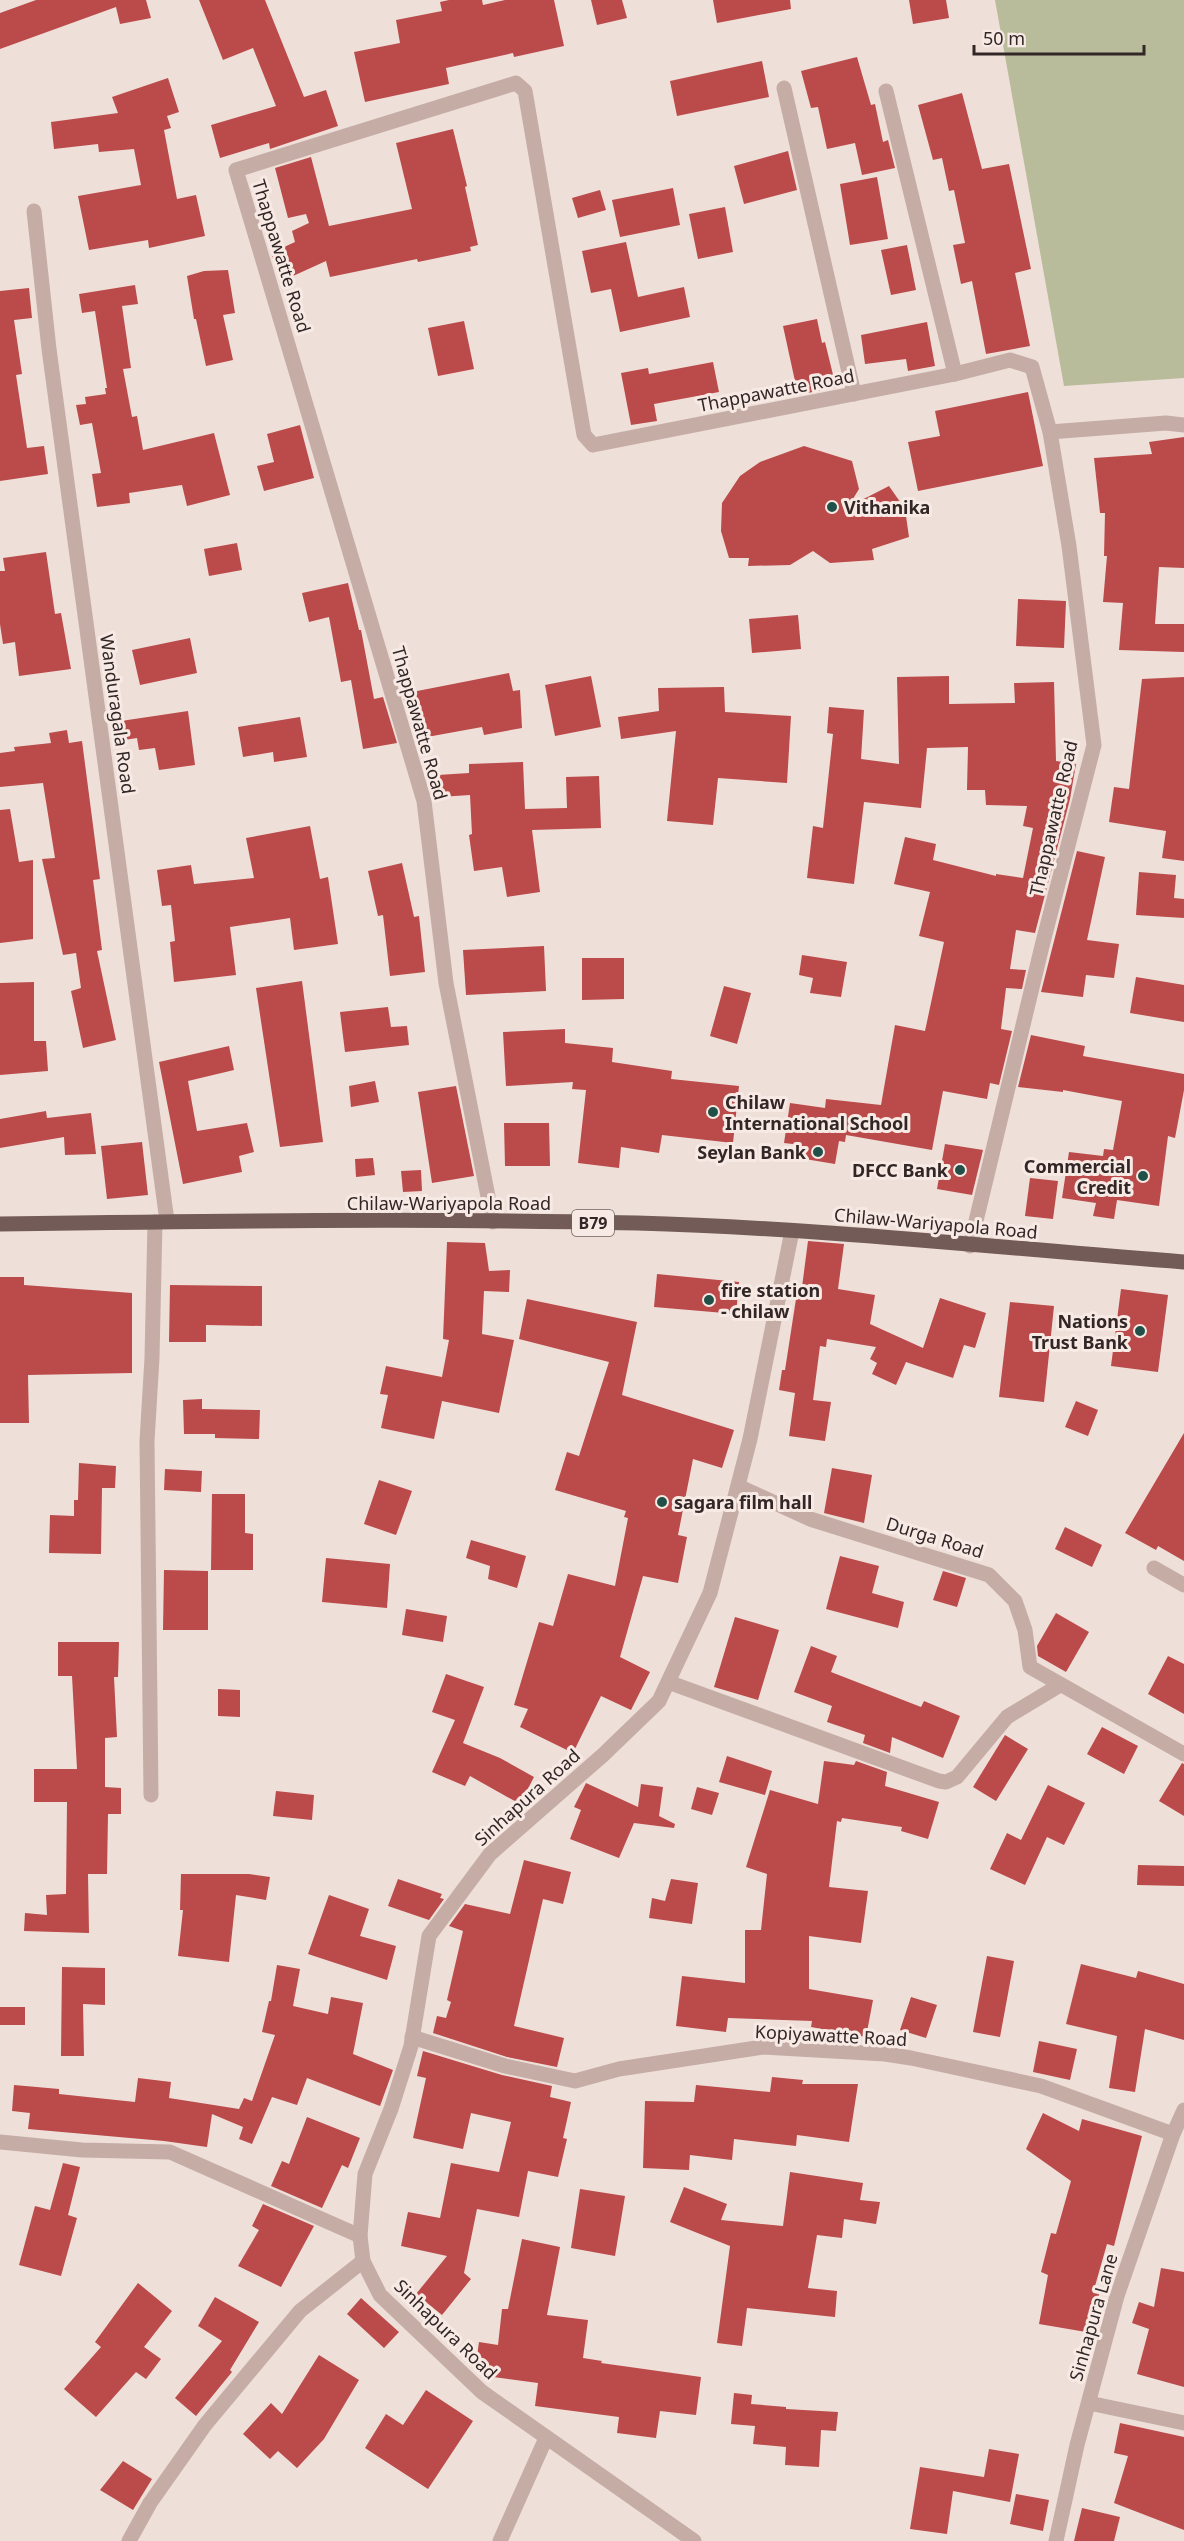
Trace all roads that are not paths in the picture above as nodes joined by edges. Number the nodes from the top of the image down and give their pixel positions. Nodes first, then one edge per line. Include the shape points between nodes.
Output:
1 (784, 88) dead end
2 (886, 91) dead end
3 (34, 211) dead end
4 (955, 374) junction
5 (854, 394) junction
6 (1184, 424) edge
7 (1050, 432) junction
8 (161, 1221) junction
9 (493, 1222) junction
10 (0, 1224) edge
11 (792, 1231) junction
12 (970, 1246) junction
13 (1184, 1262) edge
14 (738, 1486) junction
15 (1154, 1568) dead end
16 (1184, 1585) edge
17 (668, 1682) junction
18 (1060, 1685) junction
19 (1184, 1754) edge
20 (151, 1795) dead end
21 (412, 2037) junction
22 (1184, 2110) edge
23 (1173, 2134) junction
24 (0, 2142) edge
25 (360, 2236) junction
26 (363, 2261) junction
27 (1089, 2403) junction
28 (1184, 2423) edge
29 (546, 2438) junction
30 (129, 2541) edge
31 (500, 2541) edge
32 (694, 2541) edge
33 (1056, 2541) edge

1 - 5 street
2 - 4 street
3 - 8 street, Wanduragala Road
4 - 5 street, Thappawatte Road
4 - 7 street, Thappawatte Road via 1010,360 1032,367
5 - 9 street, Thappawatte Road via 593,445 584,435 525,91 516,83 236,170 424,801 446,983
6 - 7 street
7 - 12 street, Thappawatte Road via 1094,745
8 - 9 main road, Chilaw-Wariyapola Road / B79
8 - 10 main road, Chilaw-Wariyapola Road / B79
8 - 20 street, Wanduragala Road via 147,1441
9 - 11 main road, Chilaw-Wariyapola Road / B79 via 639,1223
11 - 12 main road, Chilaw-Wariyapola Road / B79
11 - 14 street, Sinhapura Road
12 - 13 main road, Chilaw-Wariyapola Road / B79
14 - 17 street, Sinhapura Road via 710,1593
14 - 18 street, Durga Road via 810,1518 989,1575 1016,1601 1030,1667
15 - 16 street
17 - 18 street via 946,1782 957,1777 1007,1717
17 - 21 street, Sinhapura Road via 659,1701 490,1854 429,1936
18 - 19 street, Durga Road
21 - 23 street, Kopiyawatte Road via 505,2066 575,2081 619,2069 763,2047 885,2054 1041,2086
21 - 25 street, Sinhapura Road via 365,2174
22 - 23 street, Sinhapura Lane
23 - 27 street, Sinhapura Lane via 1117,2296
24 - 25 street via 82,2150 170,2152
25 - 26 street, Sinhapura Road
26 - 29 street, Sinhapura Road via 380,2295 482,2392
26 - 30 street via 300,2311 205,2425 150,2503
27 - 28 street
27 - 33 street, Sinhapura Lane
29 - 31 street
29 - 32 street, Sinhapura Road

